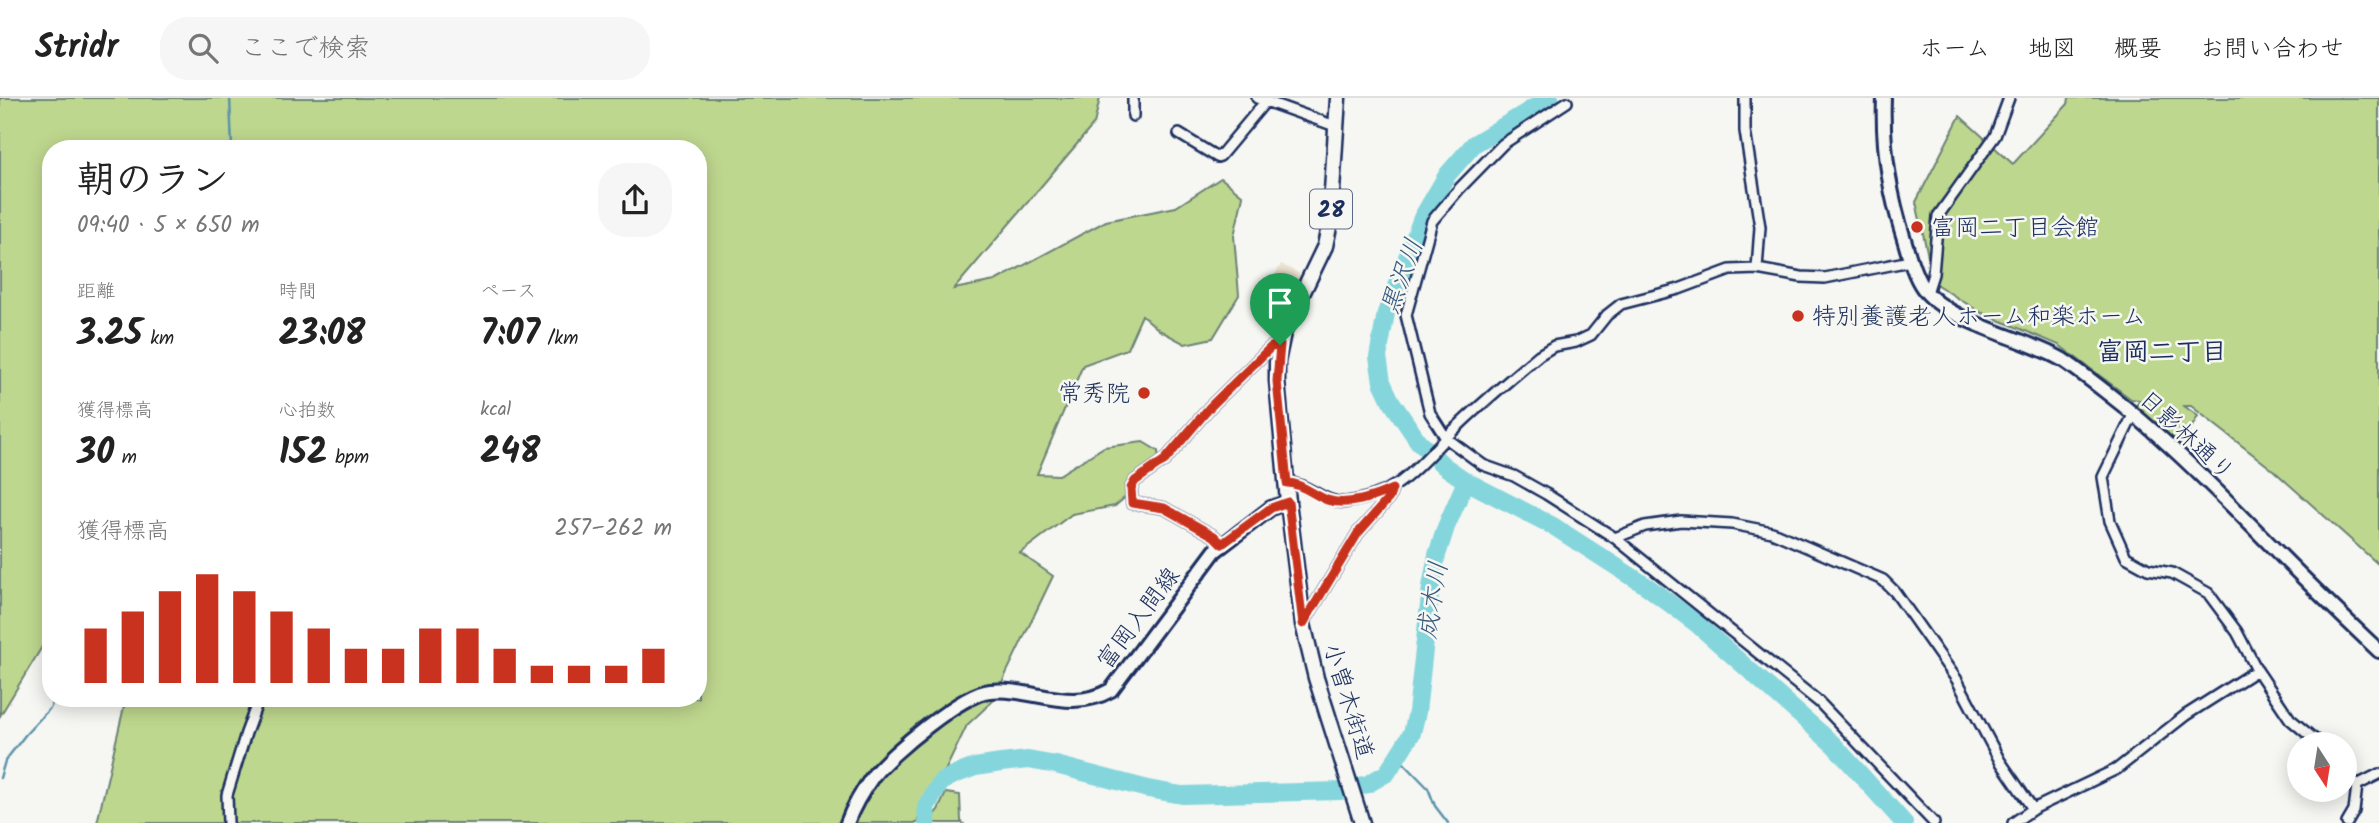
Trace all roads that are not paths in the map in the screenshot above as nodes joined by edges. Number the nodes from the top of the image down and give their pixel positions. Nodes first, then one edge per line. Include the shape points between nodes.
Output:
1 (1133, 98) edge
2 (1338, 98) edge
3 (1745, 98) edge
4 (1884, 98) edge
5 (2009, 98) edge
6 (1261, 100) edge
7 (1567, 102) dead end
8 (1133, 116) dead end
9 (1335, 126) junction
10 (1179, 134) dead end
11 (1910, 261) junction
12 (1757, 269) junction
13 (1927, 293) junction
14 (1280, 345) junction
15 (2134, 413) junction
16 (1446, 438) junction
17 (1287, 483) junction
18 (1392, 489) junction
19 (1288, 502) junction
20 (1615, 538) junction
21 (1222, 544) junction
22 (1303, 624) junction
23 (2379, 651) edge
24 (2257, 670) junction
25 (256, 707) edge
26 (2306, 732) edge
27 (2379, 774) edge
28 (2357, 785) edge
29 (2355, 802) edge
30 (2033, 809) junction
31 (1362, 822) edge
32 (228, 823) edge
33 (847, 823) edge
34 (1934, 823) edge
35 (2013, 823) edge
36 (2347, 823) edge

1 - 8 street
2 - 9 main road, 小曽木街道 / 28
3 - 12 street via 1745,131 1760,227
4 - 11 street, 日影林通り via 1885,166
5 - 13 street via 1995,136 1938,216
6 - 9 street
6 - 10 street via 1220,156
7 - 16 street via 1503,144 1432,221 1406,315 1430,413
9 - 14 main road, 小曽木街道 / 28 via 1325,246
11 - 12 street via 1825,278
11 - 13 street, 日影林通り
12 - 16 street via 1730,270 1621,303 1591,335 1539,355
13 - 15 street, 日影林通り via 1974,323 2063,360
14 - 17 main road, 小曽木街道 / 28 via 1277,381
14 - 21 street via 1271,347 1165,460 1131,488 1132,503 1164,508
15 - 23 street, 日影林通り
15 - 24 street via 2103,477 2110,521 2126,557 2148,569 2172,573 2207,593 2237,632
16 - 18 street
16 - 20 street via 1483,465 1514,476
17 - 18 street via 1342,502
17 - 19 main road, 小曽木街道 / 28
18 - 22 street via 1358,533
19 - 21 street, 富岡入間線 via 1271,508
19 - 22 main road, 小曽木街道 / 28
20 - 30 street via 1644,526 1681,521 1732,524 1772,532 1883,580 1951,671 2000,761
20 - 34 street via 1811,694
21 - 33 street, 富岡入間線 via 1111,690 1072,701 999,690 977,694 883,764
22 - 31 main road, 小曽木街道 / 28
24 - 26 street via 2290,719
24 - 30 street via 2186,715 2117,769
25 - 32 street via 227,794
27 - 28 street
29 - 36 street
30 - 35 street

